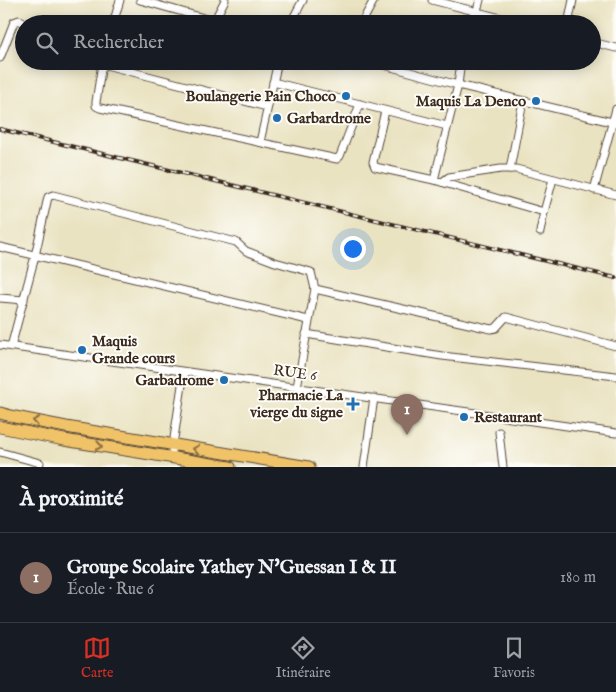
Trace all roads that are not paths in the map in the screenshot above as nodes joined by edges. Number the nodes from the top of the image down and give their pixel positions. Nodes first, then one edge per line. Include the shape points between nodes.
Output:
1 (120, 0) edge
2 (144, 0) edge
3 (225, 0) edge
4 (303, 0) edge
5 (374, 0) edge
6 (432, 0) edge
7 (480, 0) edge
8 (573, 0) edge
9 (477, 11) junction
10 (116, 15) edge
11 (194, 15) edge
12 (217, 15) edge
13 (295, 15) edge
14 (366, 15) edge
15 (476, 15) edge
16 (491, 15) edge
17 (570, 15) edge
18 (15, 22) edge
19 (601, 44) edge
20 (616, 48) edge
21 (0, 58) edge
22 (101, 70) edge
23 (125, 70) edge
24 (276, 70) edge
25 (402, 70) edge
26 (460, 70) edge
27 (273, 82) junction
28 (458, 85) junction
29 (524, 101) junction
30 (360, 104) junction
31 (267, 107) junction
32 (616, 109) edge
33 (386, 111) junction
34 (614, 122) edge
35 (447, 126) junction
36 (260, 142) junction
37 (510, 169) junction
38 (553, 179) junction
39 (434, 180) junction
40 (442, 182) junction
41 (594, 190) junction
42 (616, 195) edge
43 (544, 212) junction
44 (540, 232) dead end
45 (0, 247) edge
46 (35, 256) junction
47 (314, 289) junction
48 (0, 298) edge
49 (24, 300) junction
50 (308, 320) junction
51 (306, 334) junction
52 (0, 345) edge
53 (616, 346) edge
54 (11, 347) junction
55 (184, 372) junction
56 (616, 376) edge
57 (297, 387) junction
58 (374, 398) junction
59 (0, 413) edge
60 (0, 427) edge
61 (499, 432) dead end
62 (616, 433) edge
63 (173, 445) junction
64 (0, 452) edge
65 (171, 458) junction
66 (40, 464) dead end
67 (224, 467) edge
68 (309, 467) edge
69 (364, 467) edge
70 (503, 467) edge

1 - 10 street
2 - 11 street
3 - 12 street
4 - 13 street
5 - 14 street
6 - 9 street
7 - 9 street
8 - 17 street
9 - 15 street
9 - 16 street
18 - 21 street
19 - 20 street
22 - 36 street via 96,102 100,108
23 - 31 street
24 - 27 street
25 - 28 street
26 - 28 street
27 - 30 street
27 - 31 street
28 - 29 street
28 - 35 street
29 - 34 street
29 - 37 street
30 - 33 street
30 - 36 street via 337,159
31 - 36 street
32 - 34 street
33 - 35 street
33 - 39 street via 373,162 375,167
34 - 41 street
35 - 39 street
37 - 38 street
37 - 40 street via 449,177
38 - 41 street
38 - 43 street
39 - 40 street
40 - 43 street
41 - 42 street
43 - 44 street
45 - 46 street
46 - 47 street via 48,197 53,195 236,242 246,251 311,272
46 - 49 street
46 - 50 street
47 - 50 street
47 - 53 street via 491,329 506,317
48 - 49 street
49 - 54 street
50 - 51 street
51 - 56 street via 442,356
51 - 57 street
52 - 54 street, RUE 6
54 - 55 street, RUE 6
55 - 57 street, RUE 6
55 - 63 street
57 - 58 street, RUE 6
58 - 62 street, RUE 6
58 - 69 street
63 -> 59 main road
60 -> 65 main road
61 - 70 street
63 - 65 street
68 -> 63 main road
64 - 66 street
65 - 67 main road

